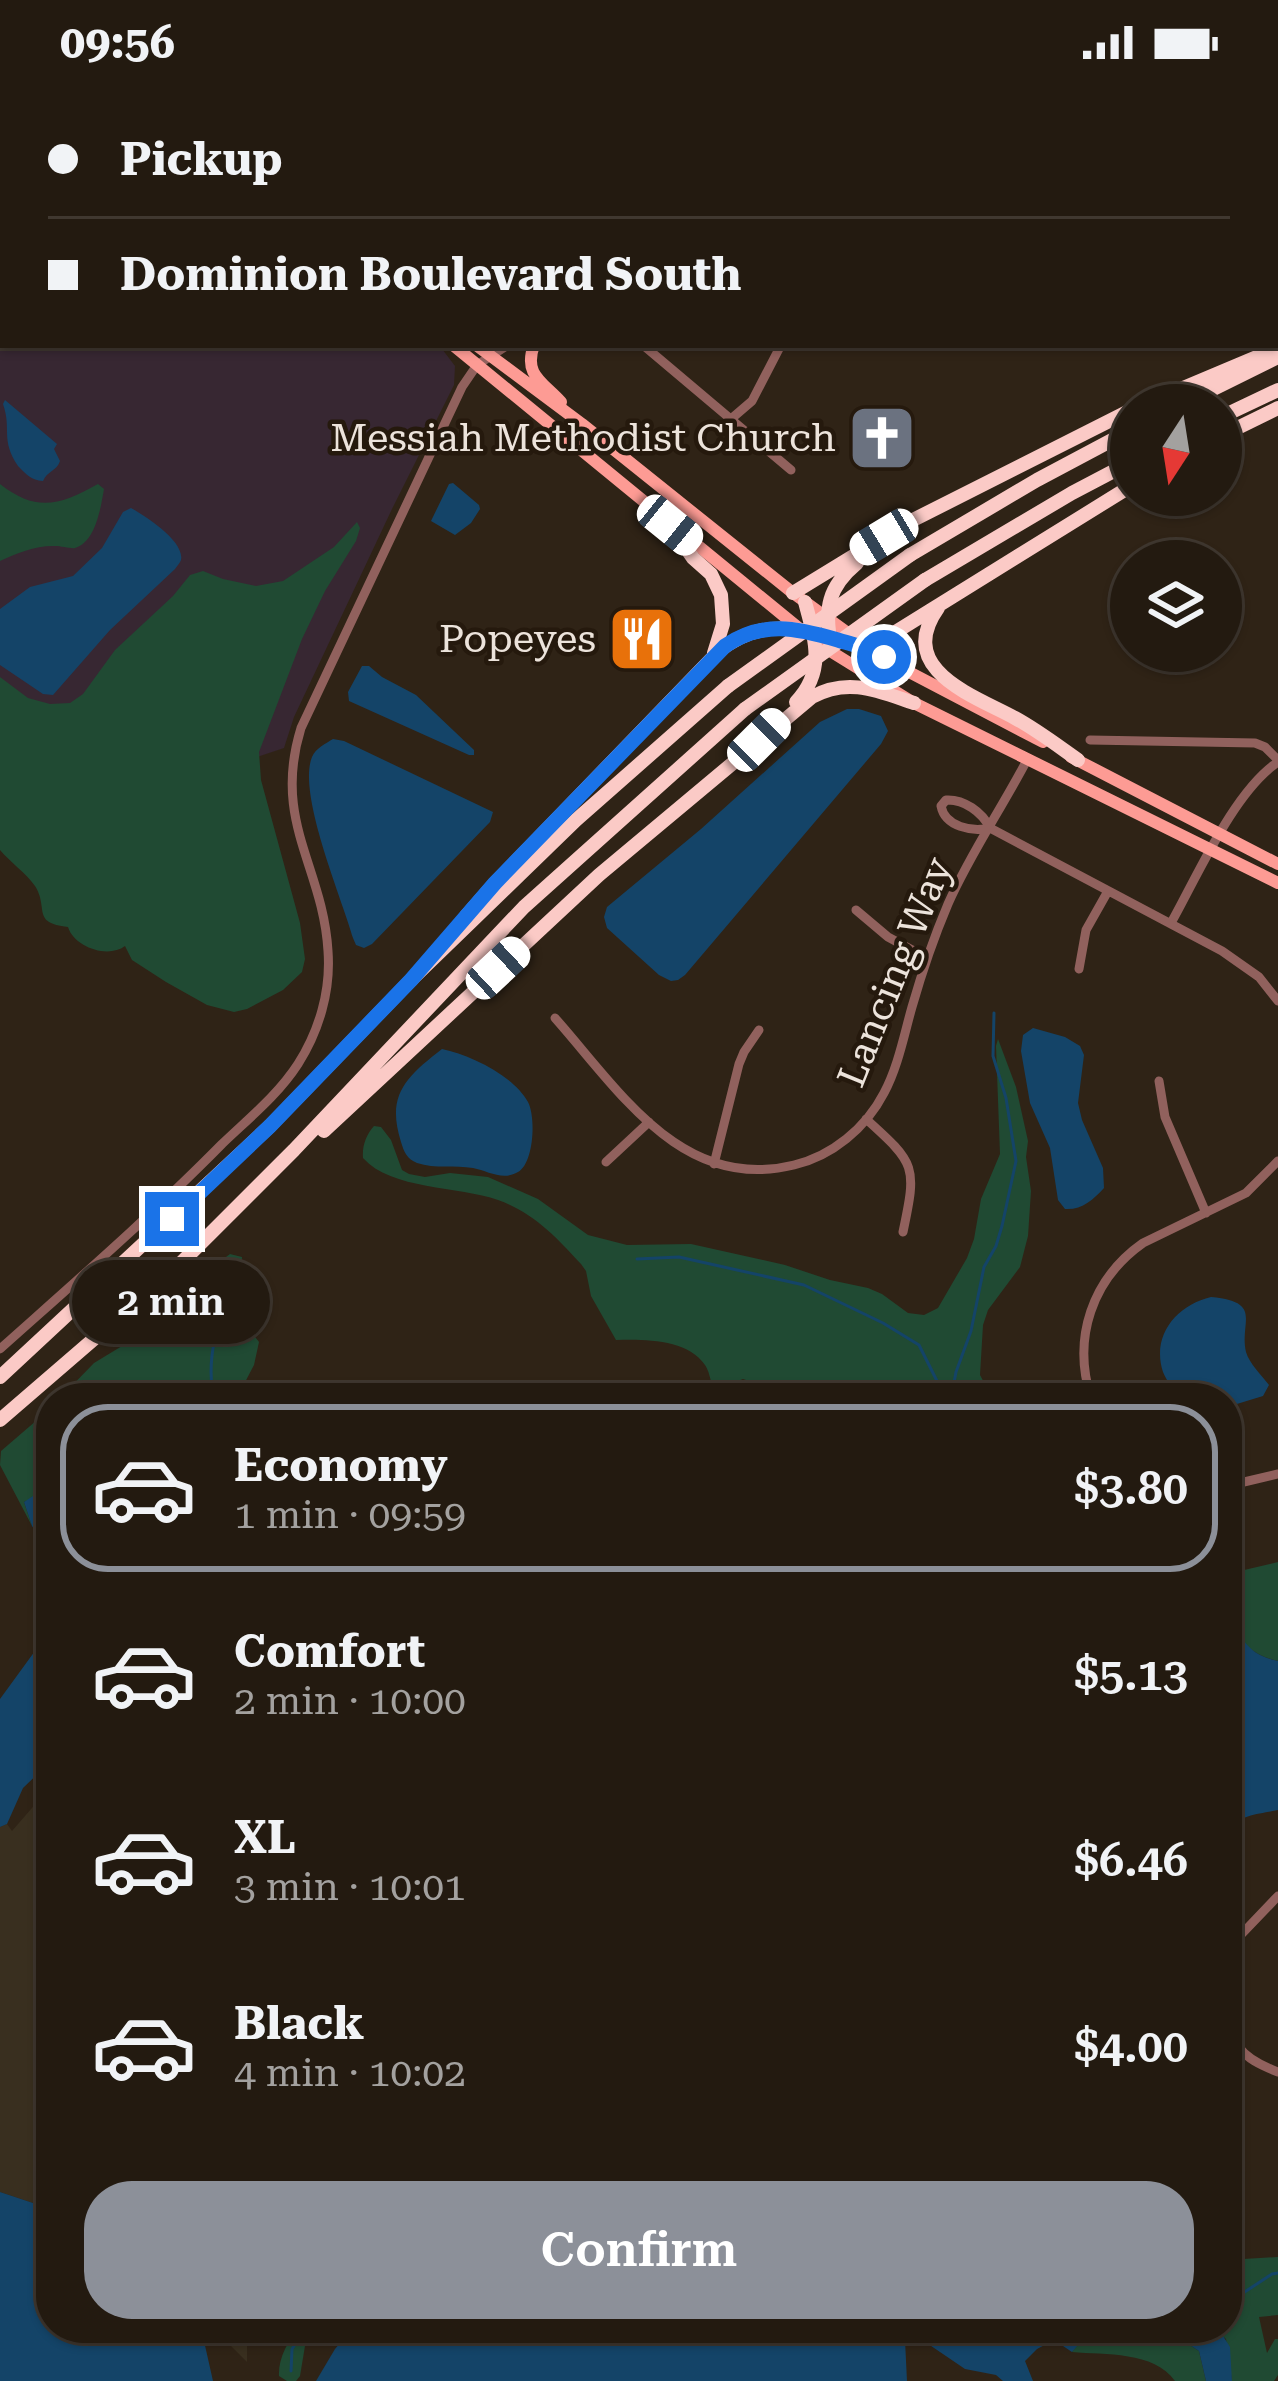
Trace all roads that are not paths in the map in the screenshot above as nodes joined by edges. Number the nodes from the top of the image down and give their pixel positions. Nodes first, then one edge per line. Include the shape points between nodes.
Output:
1 (457, 348) edge
2 (480, 348) edge
3 (503, 348) edge
4 (533, 348) edge
5 (648, 348) edge
6 (779, 348) edge
7 (1278, 348) edge
8 (489, 356) junction
9 (1278, 357) edge
10 (477, 365) junction
11 (1193, 384) edge
12 (1223, 384) edge
13 (1278, 390) edge
14 (1242, 407) edge
15 (1278, 408) edge
16 (731, 419) junction
17 (1110, 421) edge
18 (582, 424) junction
19 (1242, 426) edge
20 (1110, 441) edge
21 (791, 470) dead end
22 (1110, 473) edge
23 (973, 490) junction
24 (1110, 499) edge
25 (670, 525) junction
26 (799, 597) junction
27 (946, 601) junction
28 (784, 617) joint
29 (820, 634) junction
30 (856, 638) junction
31 (872, 650) junction
32 (704, 668) junction
33 (914, 703) junction
34 (759, 740) junction
35 (1090, 740) dead end
36 (1027, 760) junction
37 (1078, 760) junction
38 (1278, 762) edge
39 (990, 828) junction
40 (1220, 836) junction
41 (1212, 850) junction
42 (1278, 864) edge
43 (1278, 883) edge
44 (1108, 891) junction
45 (856, 910) dead end
46 (1171, 923) junction
47 (927, 958) junction
48 (1079, 969) dead end
49 (411, 980) junction
50 (1278, 1000) edge
51 (555, 1018) dead end
52 (759, 1030) dead end
53 (1160, 1081) dead end
54 (866, 1119) junction
55 (649, 1122) junction
56 (297, 1152) junction
57 (1278, 1161) edge
58 (606, 1162) dead end
59 (714, 1164) junction
60 (1274, 1175) edge
61 (1206, 1214) junction
62 (902, 1232) dead end
63 (0, 1349) edge
64 (0, 1377) edge
65 (43, 1383) edge
66 (1087, 1383) edge
67 (36, 1389) edge
68 (0, 1420) edge
69 (1278, 1474) edge
70 (1242, 1482) edge
71 (1278, 1897) edge
72 (1242, 1934) edge
73 (1242, 2051) edge
74 (1278, 2072) edge

1 - 10 main road
2 - 8 main road
3 - 8 street
4 - 18 main road via 531,370
5 - 16 street
6 - 16 street via 752,401
7 - 11 highway
8 - 10 street
8 - 18 main road
9 - 12 highway
10 - 25 main road
10 - 63 street via 296,744 294,822 329,955 312,1038 262,1106
13 - 14 highway
15 - 19 highway
16 - 21 street
17 - 23 highway
18 - 26 main road
20 - 49 highway, bridge via 910,555 728,686
22 - 56 highway, bridge via 926,580 746,709 524,908
23 - 26 highway via 909,522
23 - 29 highway via 851,567 836,585
24 - 27 highway
25 - 28 main road
25 - 32 highway via 721,595 721,634
26 - 29 highway
27 - 30 highway via 894,633
27 - 37 highway via 927,632 937,673
28 - 29 highway
29 - 30 highway
29 - 31 highway
29 - 32 highway via 762,629 725,646
29 - 33 main road
29 - 34 highway via 807,690
30 - 31 main road
31 - 37 main road
32 - 49 highway
33 - 34 highway via 838,686
33 - 36 main road
34 - 56 highway via 598,875
35 - 38 street via 1255,743
36 - 39 street, Lancing Way
36 - 41 main road
37 - 40 main road
38 - 40 street via 1251,786
39 - 39 street via 970,831 941,806 957,801 984,815
39 - 44 street
39 - 47 street, Lancing Way
40 - 41 street
40 - 42 main road
41 - 43 main road
41 - 46 street
44 - 46 street
44 - 48 street via 1086,930
45 - 47 street
46 - 50 street via 1249,968
47 - 54 street, Lancing Way via 889,1082
49 - 64 highway via 270,1126
51 - 55 street, Lancing Way
52 - 59 street via 744,1052
53 - 61 street via 1165,1117
54 - 59 street, Lancing Way via 804,1163 760,1171
54 - 62 street via 908,1163
55 - 58 street
55 - 59 street, Lancing Way
56 - 65 highway
57 - 60 street
60 - 61 street
61 - 66 street via 1143,1243 1105,1280 1083,1336
67 - 68 highway
69 - 70 street
71 - 72 street
73 - 74 street

